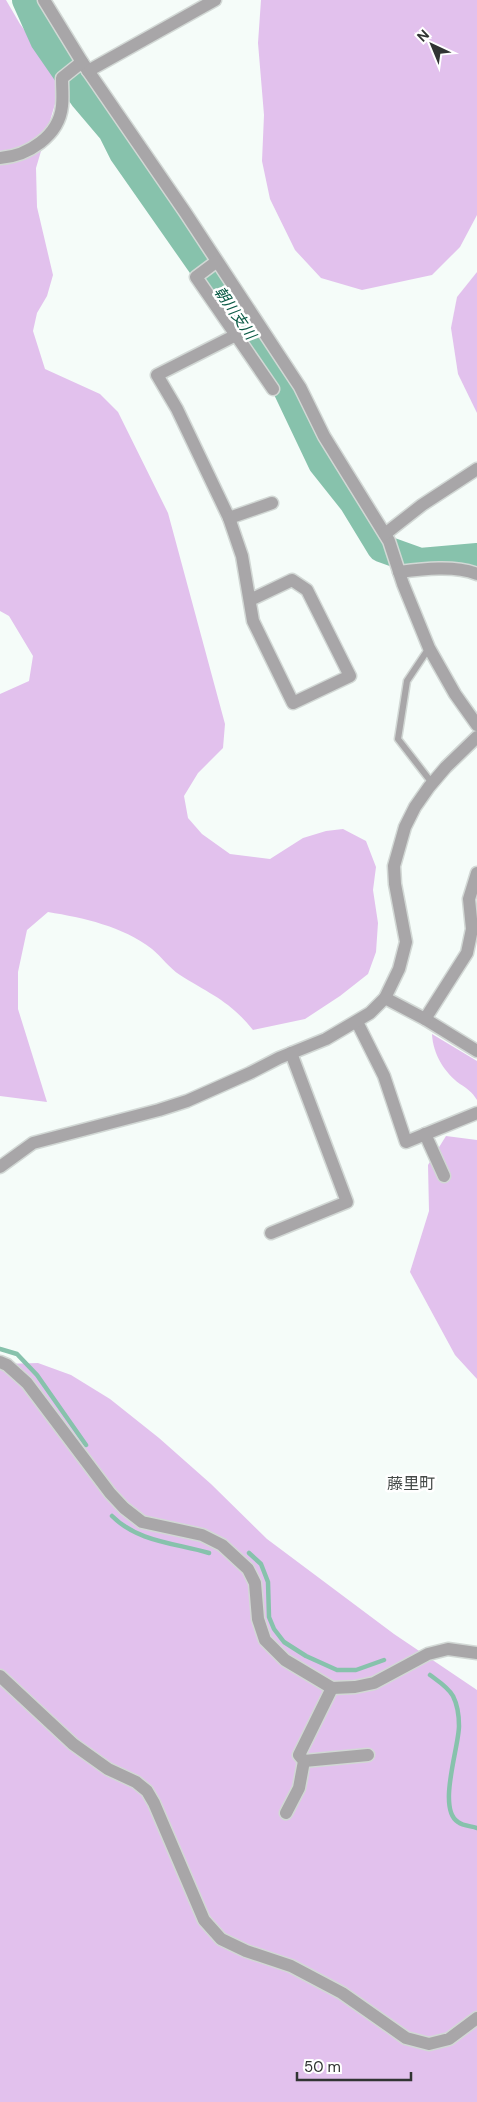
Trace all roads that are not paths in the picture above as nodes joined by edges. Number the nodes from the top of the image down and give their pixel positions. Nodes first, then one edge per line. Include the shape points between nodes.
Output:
1 (215, 0) edge
2 (46, 1) edge
3 (82, 66) junction
4 (0, 158) edge
5 (216, 263) junction
6 (236, 335) junction
7 (273, 389) dead end
8 (477, 469) edge
9 (272, 503) dead end
10 (229, 518) junction
11 (387, 537) junction
12 (398, 567) junction
13 (477, 574) edge
14 (250, 600) junction
15 (429, 648) junction
16 (477, 725) edge
17 (477, 736) edge
18 (432, 783) junction
19 (477, 873) edge
20 (385, 998) junction
21 (425, 1019) junction
22 (357, 1022) junction
23 (477, 1051) edge
24 (291, 1053) junction
25 (477, 1113) edge
26 (425, 1134) junction
27 (0, 1167) edge
28 (444, 1176) dead end
29 (271, 1233) dead end
30 (0, 1362) edge
31 (477, 1653) edge
32 (0, 1676) edge
33 (332, 1688) junction
34 (368, 1755) dead end
35 (304, 1761) junction
36 (286, 1813) dead end
37 (477, 2018) edge

1 - 3 street
2 - 3 street
3 - 4 street via 62,78 62,107 56,125 42,142
3 - 5 street via 185,212
5 - 6 street via 196,277
5 - 11 street via 300,387 324,436
6 - 7 street
6 - 10 street via 157,375 177,409
8 - 11 street via 422,505
9 - 10 street
10 - 14 street via 242,556
11 - 12 street
12 - 13 street via 463,570
12 - 15 street
14 - 14 street via 253,621 293,703 350,676 307,590 292,580
15 - 16 street
15 - 18 lane via 407,681 398,739
17 - 18 street
18 - 20 street via 415,807 398,846 395,884 406,942 399,969
19 - 21 street via 469,899 472,930 468,953
20 - 21 street
20 - 22 street
21 - 23 street
22 - 24 street
22 - 26 street via 384,1076 406,1142
24 - 27 street via 187,1101 33,1143
24 - 29 street via 347,1202
25 - 26 street
26 - 28 street
30 - 33 street via 28,1383 124,1508 142,1522 202,1535 222,1545 248,1569 256,1583 258,1619 265,1640 285,1660
31 - 33 street via 448,1649 428,1654 374,1683
32 - 37 street via 73,1744 147,1791 204,1920 222,1939 291,1966 333,1988 406,2038 429,2044 449,2039
33 - 35 street via 299,1755
34 - 35 street
35 - 36 street via 299,1788

